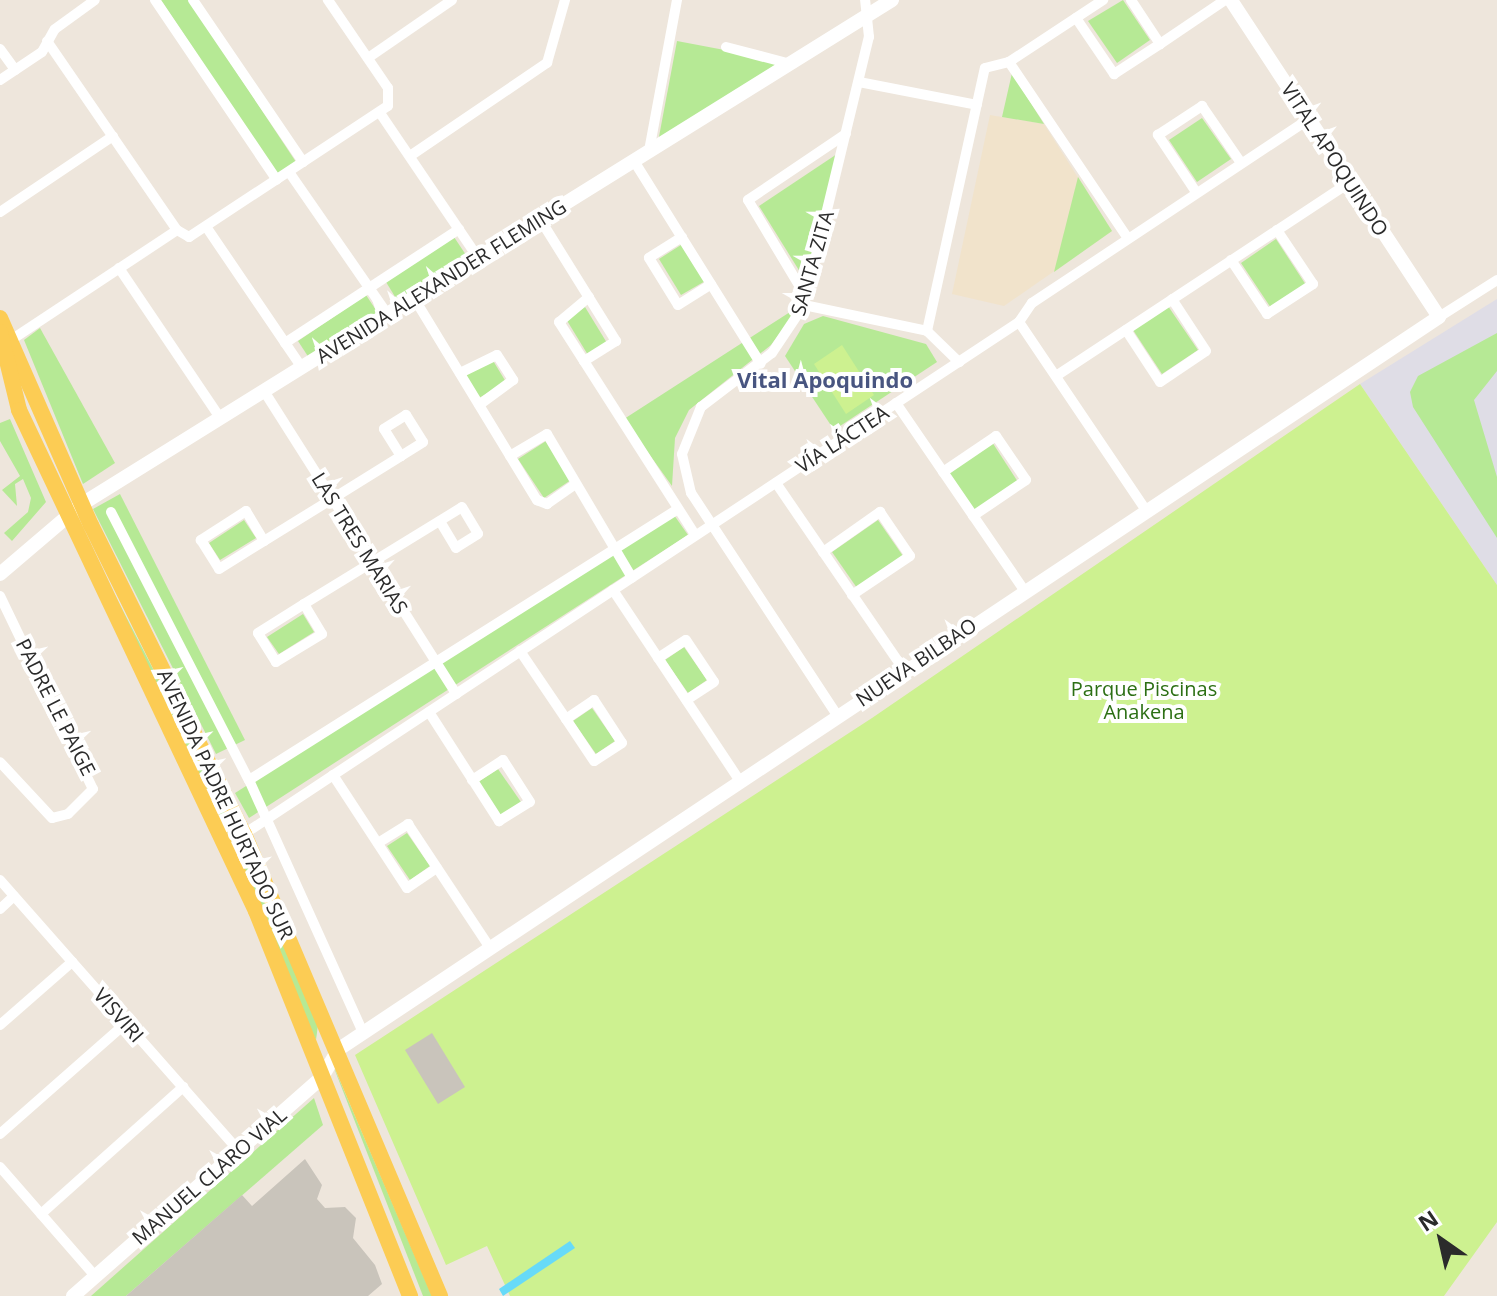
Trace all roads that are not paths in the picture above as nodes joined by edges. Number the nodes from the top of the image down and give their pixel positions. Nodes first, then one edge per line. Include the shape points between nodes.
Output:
1 (95, 0) edge
2 (155, 0) edge
3 (193, 0) edge
4 (328, 0) edge
5 (452, 0) edge
6 (565, 0) edge
7 (677, 0) edge
8 (892, 0) edge
9 (1103, 0) edge
10 (1131, 0) edge
11 (1225, 0) edge
12 (1231, 0) edge
13 (866, 7) edge
14 (1076, 18) junction
15 (47, 41) junction
16 (1160, 44) junction
17 (726, 47) dead end
18 (0, 49) edge
19 (368, 58) junction
20 (1009, 62) junction
21 (791, 64) junction
22 (15, 70) junction
23 (0, 80) edge
24 (859, 82) junction
25 (977, 105) junction
26 (380, 113) junction
27 (1309, 119) junction
28 (846, 134) junction
29 (113, 136) junction
30 (649, 151) junction
31 (410, 156) junction
32 (634, 161) junction
33 (303, 162) junction
34 (1241, 163) junction
35 (289, 172) junction
36 (277, 180) junction
37 (1350, 182) junction
38 (1196, 192) junction
39 (0, 212) edge
40 (540, 219) junction
41 (207, 228) junction
42 (459, 229) junction
43 (1277, 230) junction
44 (181, 233) junction
45 (682, 237) junction
46 (1127, 237) junction
47 (478, 258) junction
48 (1231, 260) junction
49 (119, 268) junction
50 (1497, 280) edge
51 (711, 284) junction
52 (369, 288) junction
53 (589, 297) junction
54 (414, 298) junction
55 (1172, 299) junction
56 (805, 301) junction
57 (388, 315) junction
58 (1439, 317) junction
59 (0, 318) edge
60 (1019, 322) junction
61 (1126, 330) junction
62 (927, 331) junction
63 (6, 336) edge
64 (285, 343) junction
65 (584, 361) junction
66 (959, 362) junction
67 (761, 364) junction
68 (302, 368) junction
69 (460, 373) junction
70 (1056, 376) junction
71 (264, 391) junction
72 (896, 403) junction
73 (479, 405) junction
74 (220, 418) junction
75 (401, 456) dead end
76 (510, 456) junction
77 (943, 472) junction
78 (776, 483) junction
79 (576, 484) junction
80 (332, 499) junction
81 (82, 504) junction
82 (678, 509) junction
83 (1145, 509) junction
84 (111, 512) dead end
85 (65, 516) junction
86 (973, 516) junction
87 (440, 521) dead end
88 (711, 525) junction
89 (695, 535) junction
90 (264, 541) junction
91 (615, 549) junction
92 (823, 552) junction
93 (372, 563) junction
94 (0, 574) edge
95 (632, 578) junction
96 (613, 590) junction
97 (1024, 590) junction
98 (852, 595) junction
99 (0, 596) edge
100 (304, 604) junction
101 (520, 651) junction
102 (658, 658) junction
103 (436, 663) junction
104 (904, 670) junction
105 (456, 694) junction
106 (686, 700) junction
107 (429, 712) junction
108 (837, 715) junction
109 (566, 719) junction
110 (0, 762) edge
111 (333, 775) junction
112 (249, 780) junction
113 (472, 780) junction
114 (739, 780) junction
115 (267, 818) junction
116 (244, 834) junction
117 (378, 843) junction
118 (437, 868) junction
119 (0, 880) edge
120 (14, 896) junction
121 (0, 909) edge
122 (490, 948) junction
123 (72, 962) junction
124 (126, 1023) junction
125 (0, 1025) edge
126 (363, 1033) junction
127 (339, 1049) junction
128 (322, 1077) junction
129 (183, 1087) junction
130 (0, 1134) edge
131 (238, 1150) junction
132 (0, 1167) edge
133 (41, 1214) junction
134 (95, 1276) junction
135 (73, 1296) edge
136 (410, 1296) edge
137 (440, 1296) edge

1 - 15 street
2 - 36 street
3 - 33 street
4 - 19 street
5 - 19 street
6 - 31 street via 547,63
7 - 30 street
8 - 13 street, AVENIDA ALEXANDER FLEMING
9 - 14 street
10 - 16 street
11 - 16 street
12 - 27 street, VITAL APOQUINDO
13 - 21 street, AVENIDA ALEXANDER FLEMING
13 - 24 street, SANTA ZITA
14 - 16 street via 1114,74
14 - 20 street
15 - 22 street
15 - 29 street
17 - 21 street
18 - 22 street
19 - 26 street via 390,92
20 - 25 street via 985,68
20 - 46 street
21 - 30 street, AVENIDA ALEXANDER FLEMING
22 - 23 street
24 - 25 street
24 - 28 street, SANTA ZITA
25 - 62 street
26 - 31 street
26 - 33 street
27 - 34 street, VÍA LÁCTEA
27 - 37 street, VITAL APOQUINDO
28 - 56 street, SANTA ZITA
28 - 56 street via 748,200
29 - 39 street
29 - 44 street
30 - 32 street, AVENIDA ALEXANDER FLEMING
31 - 42 street
32 - 40 street, AVENIDA ALEXANDER FLEMING
32 - 45 street
33 - 35 street
34 - 38 street, VÍA LÁCTEA
34 - 38 street via 1202,106 1158,135
35 - 36 street
35 - 52 street
36 - 41 street
37 - 43 street
37 - 58 street, VITAL APOQUINDO
38 - 46 street, VÍA LÁCTEA
40 - 47 street, AVENIDA ALEXANDER FLEMING
40 - 53 street
41 - 44 street
41 - 64 street
42 - 47 street
42 - 52 street
43 - 48 street
43 - 48 street via 1313,284 1302,292 1267,314
44 - 49 street
45 - 51 street
45 - 51 street via 649,258 678,305
46 - 60 street, VÍA LÁCTEA via 1032,303
47 - 54 street, AVENIDA ALEXANDER FLEMING
48 - 55 street
49 - 63 street
49 - 74 street
50 - 58 street, NUEVA BILBAO
51 - 67 street
52 - 57 street
52 - 64 street
53 - 65 street via 559,322
53 - 65 street via 616,341
54 - 57 street, AVENIDA ALEXANDER FLEMING
54 - 69 street
55 - 61 street
55 - 61 street via 1206,351 1183,367 1160,382
56 - 62 street
56 - 67 street, SANTA ZITA
57 - 68 street, AVENIDA ALEXANDER FLEMING
58 - 83 street, NUEVA BILBAO
59 - 63 main road, AVENIDA PADRE HURTADO SUR
60 - 66 street, VÍA LÁCTEA
60 - 70 street
61 - 70 street
62 - 66 street
63 - 81 main road, AVENIDA PADRE HURTADO SUR
63 - 85 main road, AVENIDA PADRE HURTADO SUR via 10,387
64 - 68 street
65 - 82 street
66 - 72 street, VÍA LÁCTEA
67 - 88 street, SANTA ZITA via 708,399 686,434 684,475
68 - 71 street, AVENIDA ALEXANDER FLEMING
69 - 73 street
69 - 73 street via 497,355 513,380
70 - 83 street
71 - 74 street, AVENIDA ALEXANDER FLEMING
71 - 80 street, LAS TRES MARIAS
72 - 77 street
72 - 78 street, VÍA LÁCTEA
73 - 76 street
74 - 81 street, AVENIDA ALEXANDER FLEMING
75 - 80 street
76 - 79 street via 537,500 547,504
76 - 79 street via 547,434
77 - 86 street
77 - 86 street via 996,436 1026,480
78 - 88 street, VÍA LÁCTEA
78 - 92 street
79 - 91 street
80 - 90 street
80 - 93 street, LAS TRES MARIAS
81 - 85 street, AVENIDA ALEXANDER FLEMING
81 - 116 main road, AVENIDA PADRE HURTADO SUR
82 - 89 street
82 - 91 street
83 - 97 street, NUEVA BILBAO
84 - 112 street, AVENIDA PADRE HURTADO SUR
85 - 94 street, AVENIDA ALEXANDER FLEMING
85 - 128 main road, AVENIDA PADRE HURTADO SUR via 239,874
86 - 97 street
87 - 93 street
88 - 89 street, VÍA LÁCTEA
88 - 108 street, SANTA ZITA
89 - 95 street, VÍA LÁCTEA
90 - 90 street via 246,511 201,540 219,569
91 - 95 street
91 - 103 street
92 - 98 street
92 - 98 street via 880,512 903,545 910,556
93 - 100 street
93 - 103 street, LAS TRES MARIAS
95 - 96 street, VÍA LÁCTEA
96 - 101 street, VÍA LÁCTEA
96 - 102 street
97 - 104 street, NUEVA BILBAO
98 - 104 street
99 - 110 street, PADRE LE PAIGE via 93,789 68,814 52,818
100 - 100 street via 322,634 276,662 258,633
101 - 105 street, VÍA LÁCTEA
101 - 109 street
102 - 106 street
102 - 106 street via 686,640 714,682
103 - 105 street, LAS TRES MARIAS
103 - 112 street
104 - 108 street, NUEVA BILBAO
105 - 107 street, VÍA LÁCTEA
106 - 114 street
107 - 111 street, VÍA LÁCTEA
107 - 113 street
108 - 114 street, NUEVA BILBAO
109 - 109 street via 594,700 622,743 594,761
111 - 115 street, VÍA LÁCTEA
111 - 117 street
112 - 115 street, AVENIDA PADRE HURTADO SUR
113 - 113 street via 503,760 530,802 499,821
114 - 122 street, NUEVA BILBAO
115 - 116 street, VÍA LÁCTEA
115 - 126 street, AVENIDA PADRE HURTADO SUR
116 - 127 main road, AVENIDA PADRE HURTADO SUR
117 - 118 street via 408,824
117 - 118 street via 407,888
118 - 122 street
119 - 120 street, VISVIRI
120 - 121 street
120 - 123 street, VISVIRI
122 - 126 street, NUEVA BILBAO
123 - 124 street, VISVIRI
123 - 125 street
124 - 129 street, VISVIRI
124 - 130 street
126 - 127 street, NUEVA BILBAO
127 - 128 street, MANUEL CLARO VIAL
127 - 137 main road, AVENIDA PADRE HURTADO SUR
128 - 131 street, MANUEL CLARO VIAL
128 - 136 main road, AVENIDA PADRE HURTADO SUR
129 - 131 street, VISVIRI
129 - 133 street
131 - 134 street, MANUEL CLARO VIAL
132 - 133 street
133 - 134 street
134 - 135 street, MANUEL CLARO VIAL

